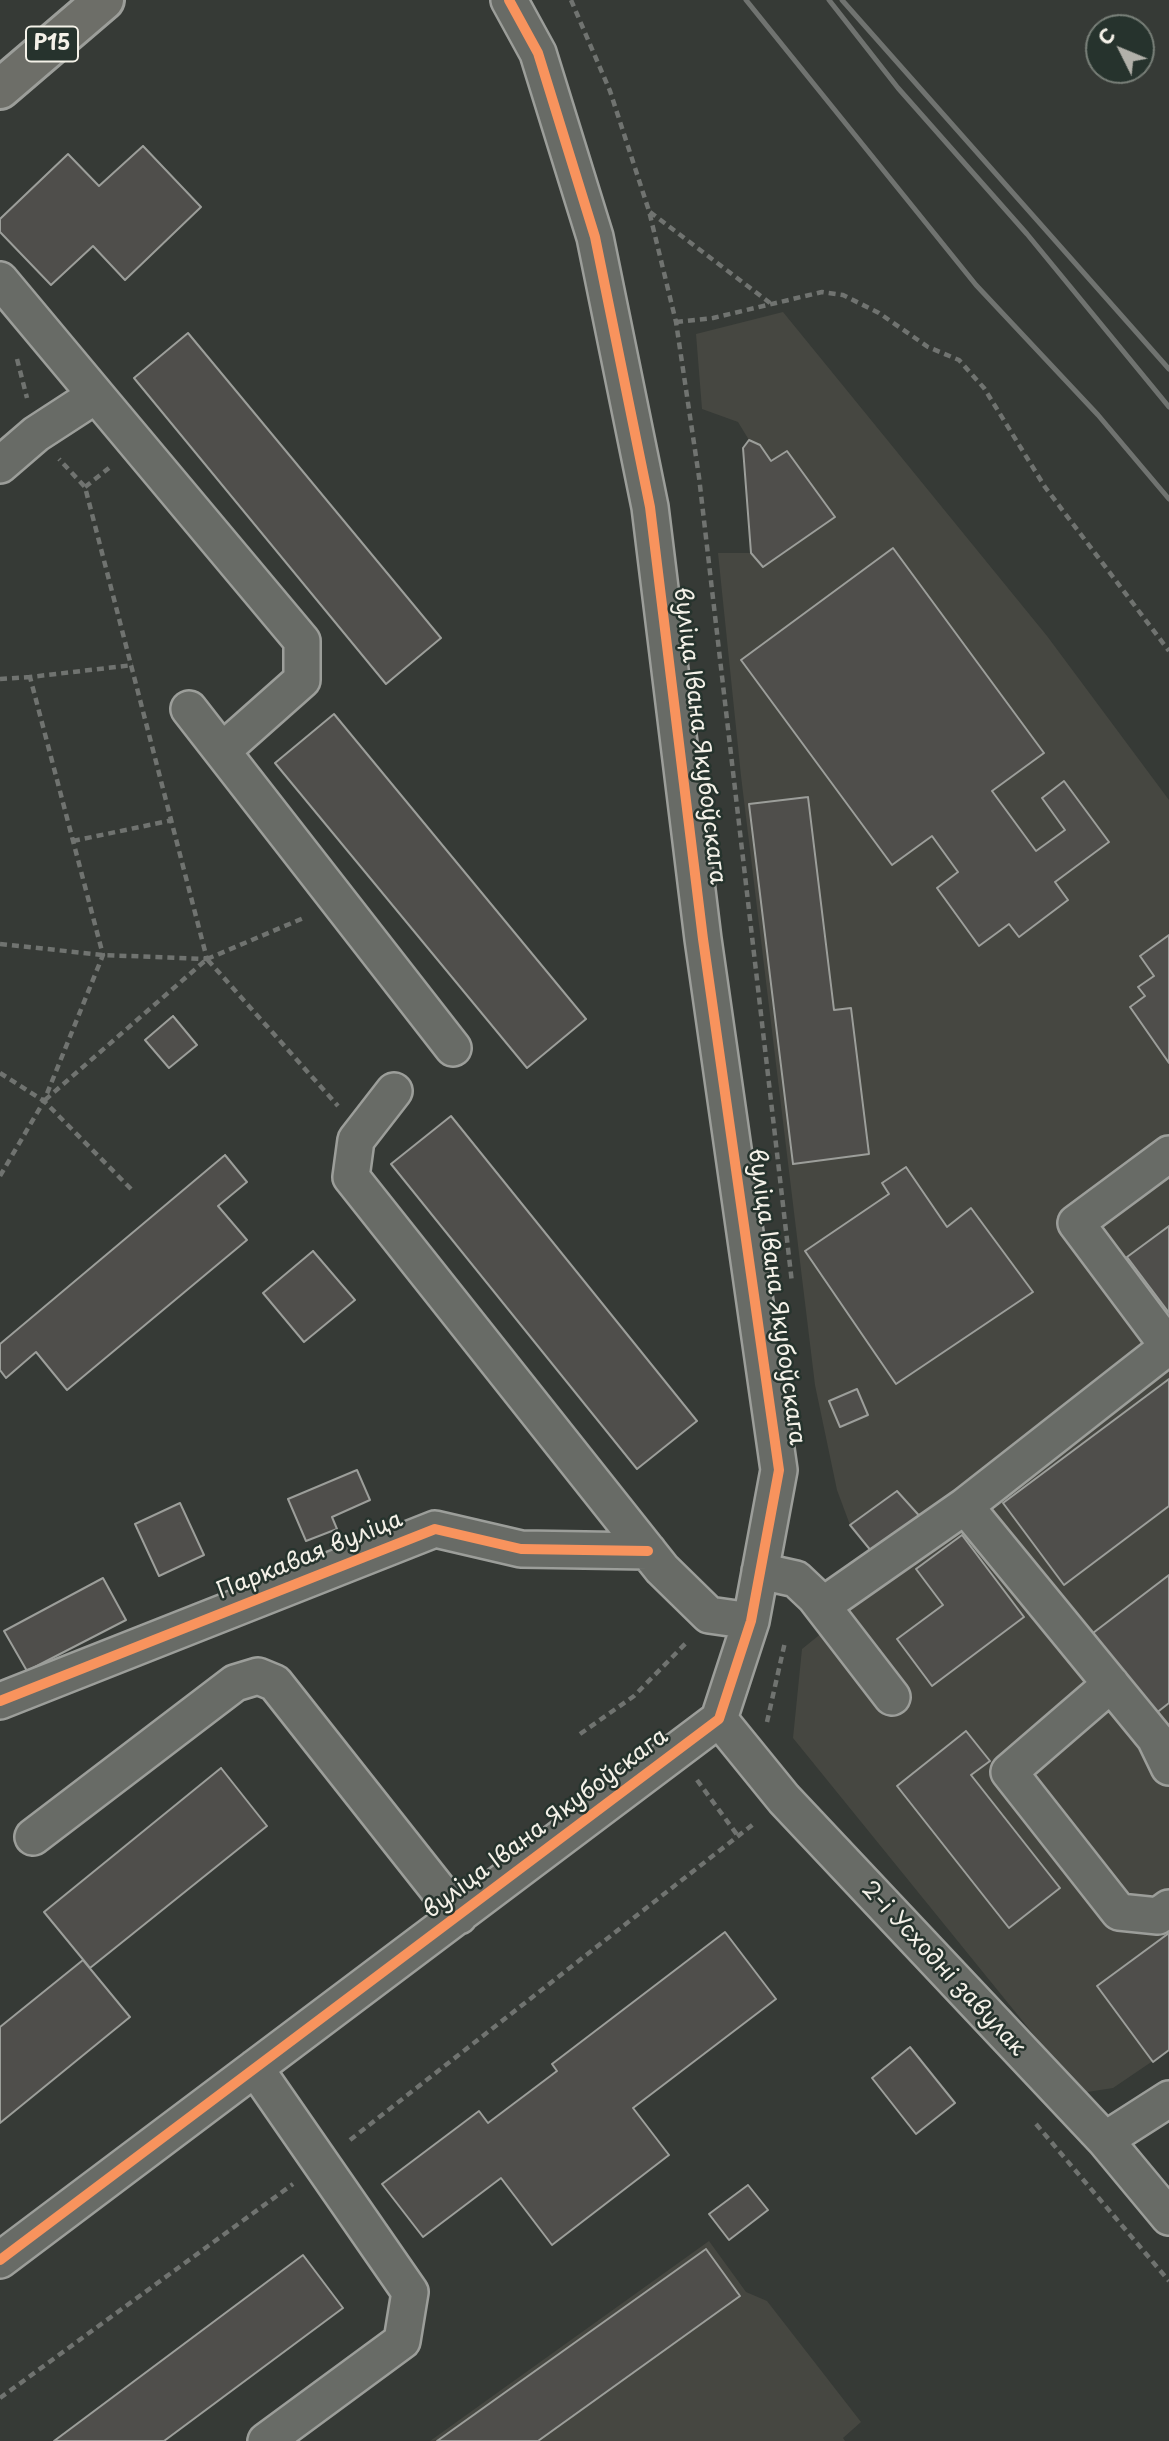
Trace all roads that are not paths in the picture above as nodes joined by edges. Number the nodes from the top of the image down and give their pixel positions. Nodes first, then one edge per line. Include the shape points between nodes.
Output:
1 (104, 0) edge
2 (509, 0) edge
3 (0, 89) edge
4 (0, 280) edge
5 (96, 395) junction
6 (0, 465) edge
7 (189, 709) dead end
8 (222, 751) junction
9 (453, 1048) dead end
10 (394, 1091) dead end
11 (1169, 1154) edge
12 (1169, 1346) edge
13 (965, 1506) junction
14 (648, 1551) junction
15 (760, 1571) junction
16 (822, 1606) junction
17 (751, 1621) junction
18 (1111, 1685) junction
19 (892, 1697) dead end
20 (0, 1701) edge
21 (719, 1719) junction
22 (1168, 1760) edge
23 (33, 1837) dead end
24 (1169, 1908) edge
25 (459, 1916) junction
26 (255, 2068) junction
27 (1169, 2099) edge
28 (1105, 2140) junction
29 (1169, 2217) edge
30 (0, 2260) edge
31 (266, 2441) edge

1 - 3 main road, Р15
2 - 15 street, вуліца Івана Якубоўскага via 538,53 594,237 650,507 703,939 779,1471
4 - 5 street
5 - 6 street via 36,434
5 - 8 street via 302,641 302,680
7 - 8 street
8 - 9 street
10 - 14 street via 356,1140 351,1177
11 - 12 street via 1076,1223
12 - 13 street
13 - 16 street
13 - 18 street
14 - 17 street via 709,1615
14 - 20 street, Паркавая вуліца via 521,1549 435,1529
15 - 16 street via 796,1579
15 - 17 street, вуліца Івана Якубоўскага
16 - 19 street
17 - 21 street, вуліца Івана Якубоўскага
18 - 22 street
18 - 24 street via 1009,1772 1119,1912 1158,1916
21 - 25 street, вуліца Івана Якубоўскага
21 - 28 street, 2-і Усходні завулак via 785,1799
23 - 25 street via 235,1683 258,1676 275,1683
25 - 26 street, вуліца Івана Якубоўскага
26 - 30 street, вуліца Івана Якубоўскага
26 - 31 street via 411,2292 402,2341
27 - 28 street
28 - 29 street, 2-і Усходні завулак

